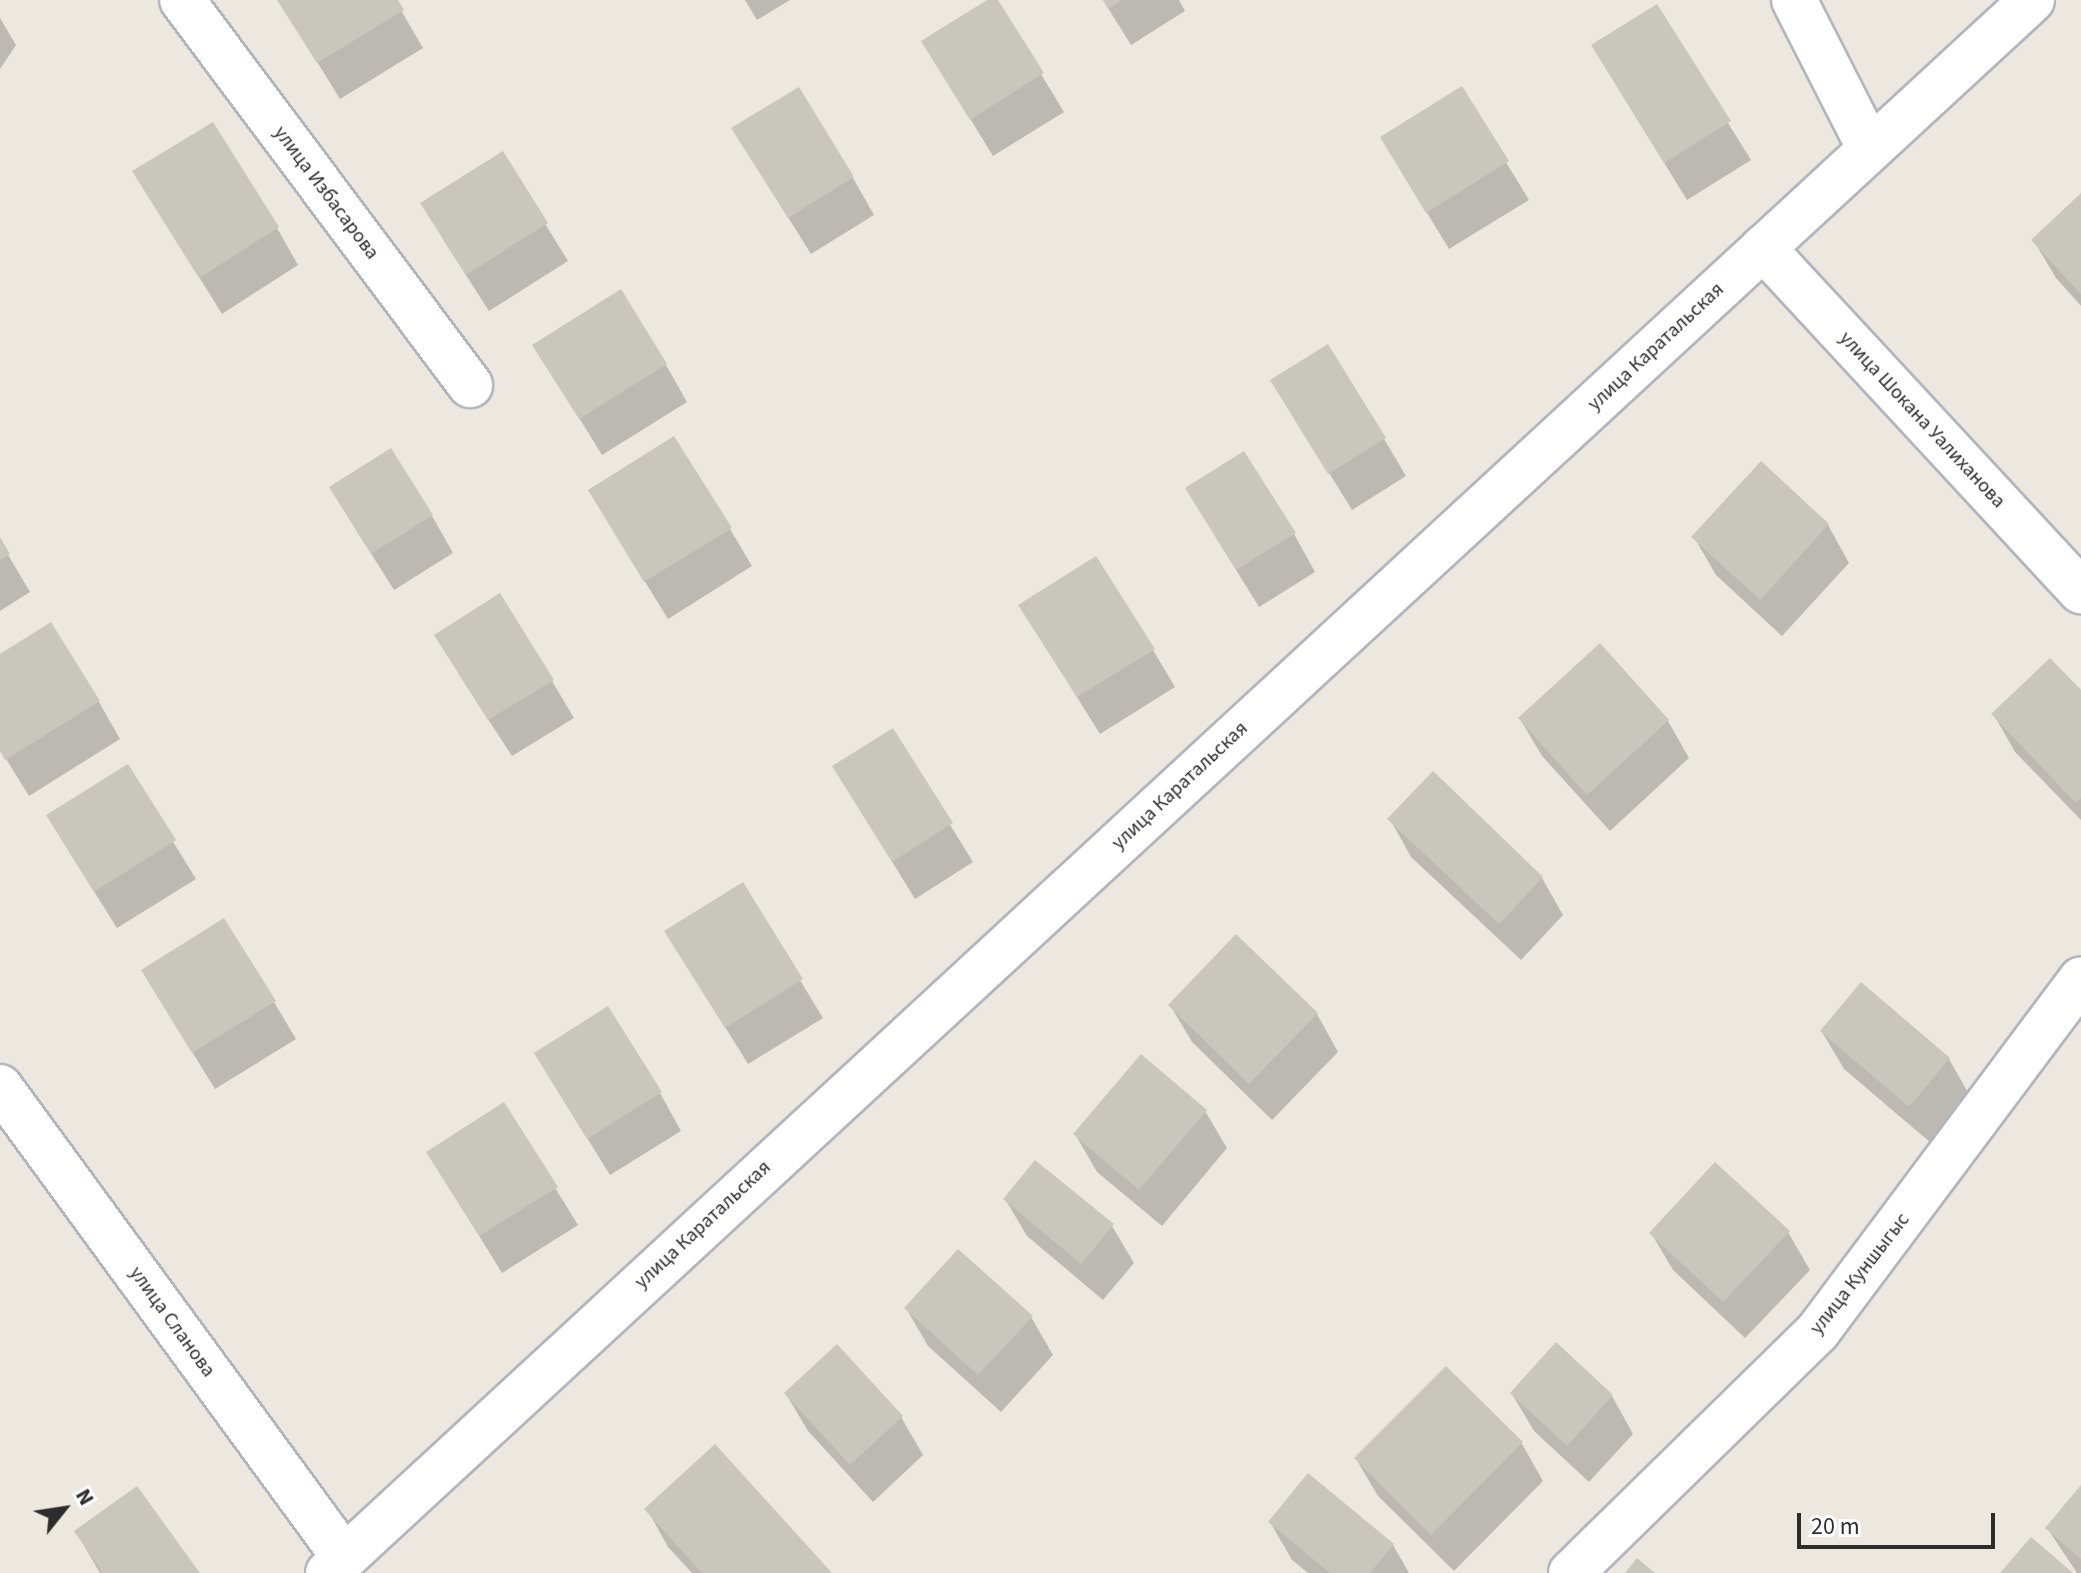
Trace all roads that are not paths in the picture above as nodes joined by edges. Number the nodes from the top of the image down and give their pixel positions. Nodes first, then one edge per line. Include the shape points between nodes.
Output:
1 (182, 0) edge
2 (1794, 0) edge
3 (2032, 0) edge
4 (1870, 149) junction
5 (1763, 248) junction
6 (470, 385) dead end
7 (2081, 592) edge
8 (2081, 980) edge
9 (0, 1087) edge
10 (336, 1565) edge
11 (1571, 1573) edge

1 - 6 street, улица Избасарова
2 - 4 street
3 - 4 street, улица Каратальская
4 - 5 street, улица Каратальская
5 - 7 street, улица Шокана Уалиханова
5 - 10 street, улица Каратальская
8 - 11 street, улица Куншыгыс via 1818,1331
9 - 10 street, улица Сланова

